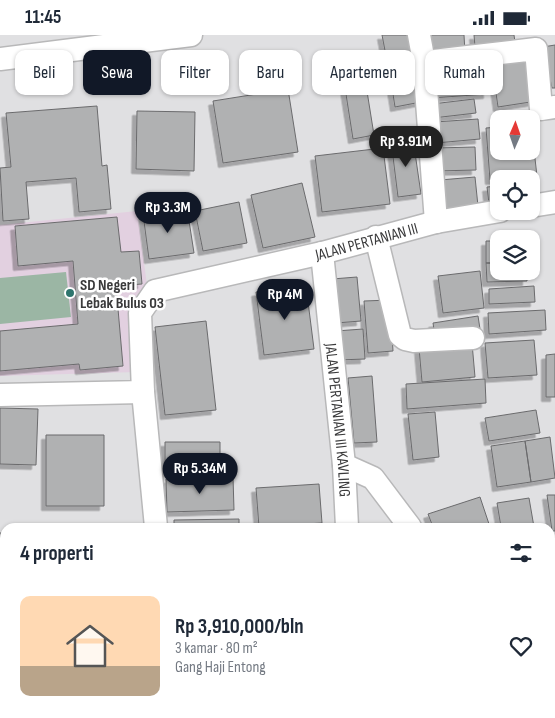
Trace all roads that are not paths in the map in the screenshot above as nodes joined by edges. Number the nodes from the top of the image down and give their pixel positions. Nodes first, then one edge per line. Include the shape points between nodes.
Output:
1 (191, 35) edge
2 (420, 35) edge
3 (79, 42) edge
4 (0, 59) edge
5 (424, 62) junction
6 (548, 108) edge
7 (555, 202) edge
8 (540, 204) edge
9 (490, 213) edge
10 (436, 222) junction
11 (376, 237) junction
12 (322, 253) junction
13 (473, 338) dead end
14 (143, 392) junction
15 (0, 395) edge
16 (344, 465) junction
17 (156, 523) edge
18 (347, 523) edge
19 (407, 523) edge

1 - 3 street
2 - 5 street
3 - 4 street
5 - 6 street via 536,49
5 - 10 street
7 - 8 street
9 - 10 street, JALAN PERTANIAN III
10 - 11 street, JALAN PERTANIAN III
11 - 12 street, JALAN PERTANIAN III
11 - 13 street via 400,335 414,341
12 - 14 street, JALAN PERTANIAN III via 155,291 140,313
12 - 16 street, JALAN PERTANIAN III KAVLING
14 - 15 street
14 - 17 street, JALAN PERTANIAN III
16 - 18 street, JALAN PERTANIAN III KAVLING
16 - 19 street via 373,478

